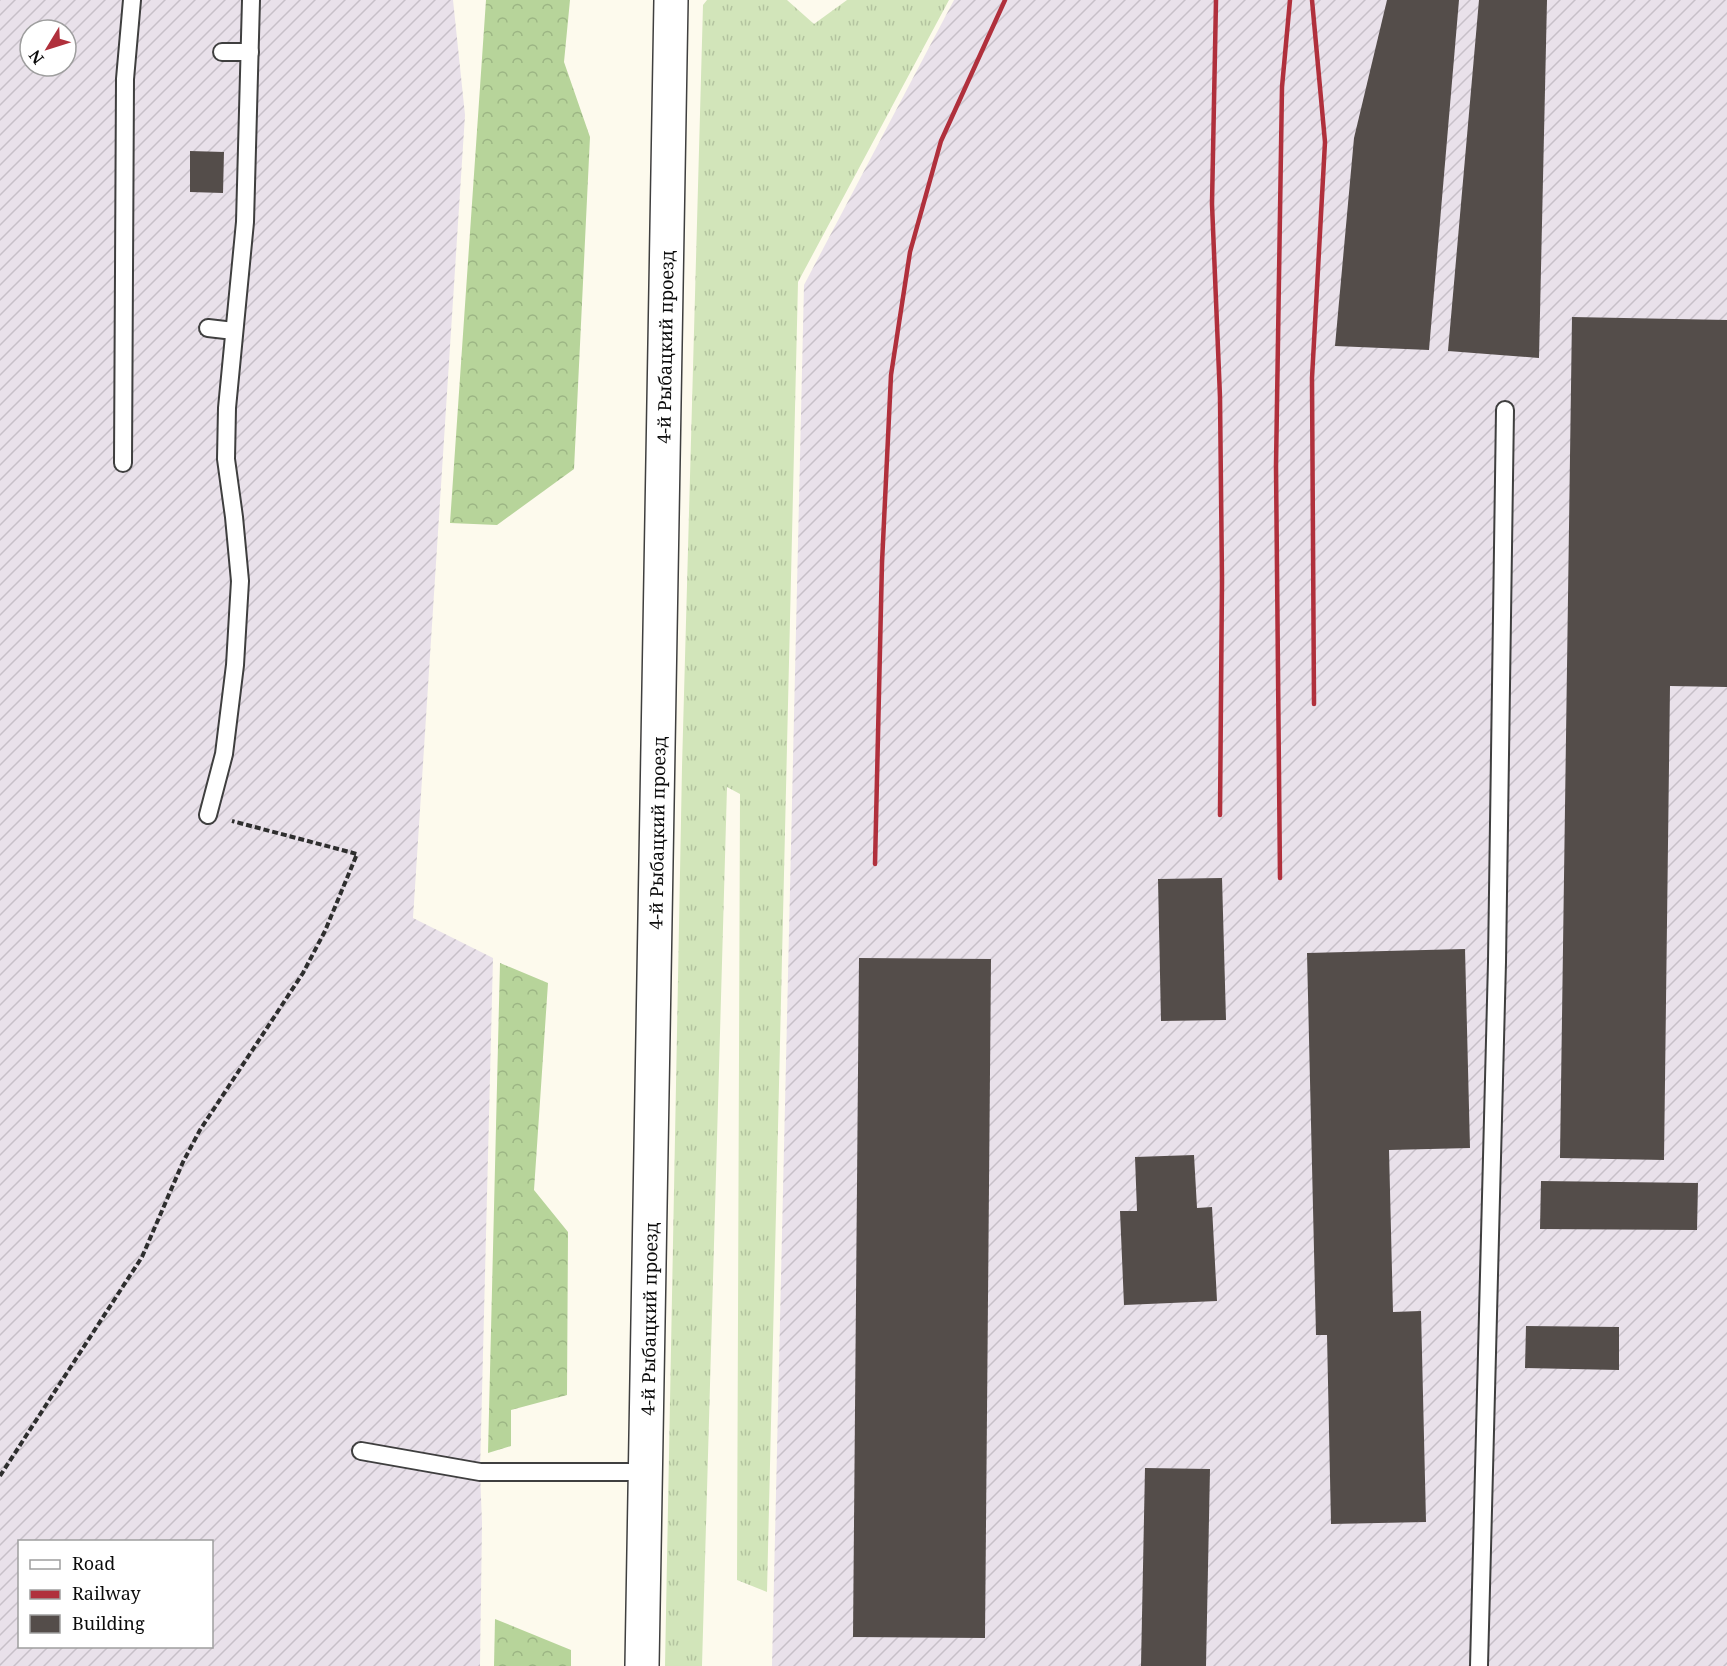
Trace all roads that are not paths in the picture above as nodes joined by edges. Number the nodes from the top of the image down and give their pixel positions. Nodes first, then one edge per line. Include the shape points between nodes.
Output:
1 (132, 0) edge
2 (251, 0) edge
3 (671, 0) edge
4 (222, 52) dead end
5 (250, 52) junction
6 (208, 328) dead end
7 (234, 331) junction
8 (1505, 410) dead end
9 (123, 463) dead end
10 (208, 815) road end
11 (361, 1451) dead end
12 (646, 1472) junction
13 (642, 1666) edge
14 (1479, 1666) edge

1 - 9 lane via 125,79
2 - 5 lane
3 - 12 street, 4-й Рыбацкий проезд
4 - 5 lane
5 - 7 lane via 245,222
6 - 7 lane
7 - 10 lane via 225,459 240,580 236,665 224,754
8 - 14 lane via 1497,962
11 - 12 lane via 480,1472
12 - 13 street, 4-й Рыбацкий проезд

